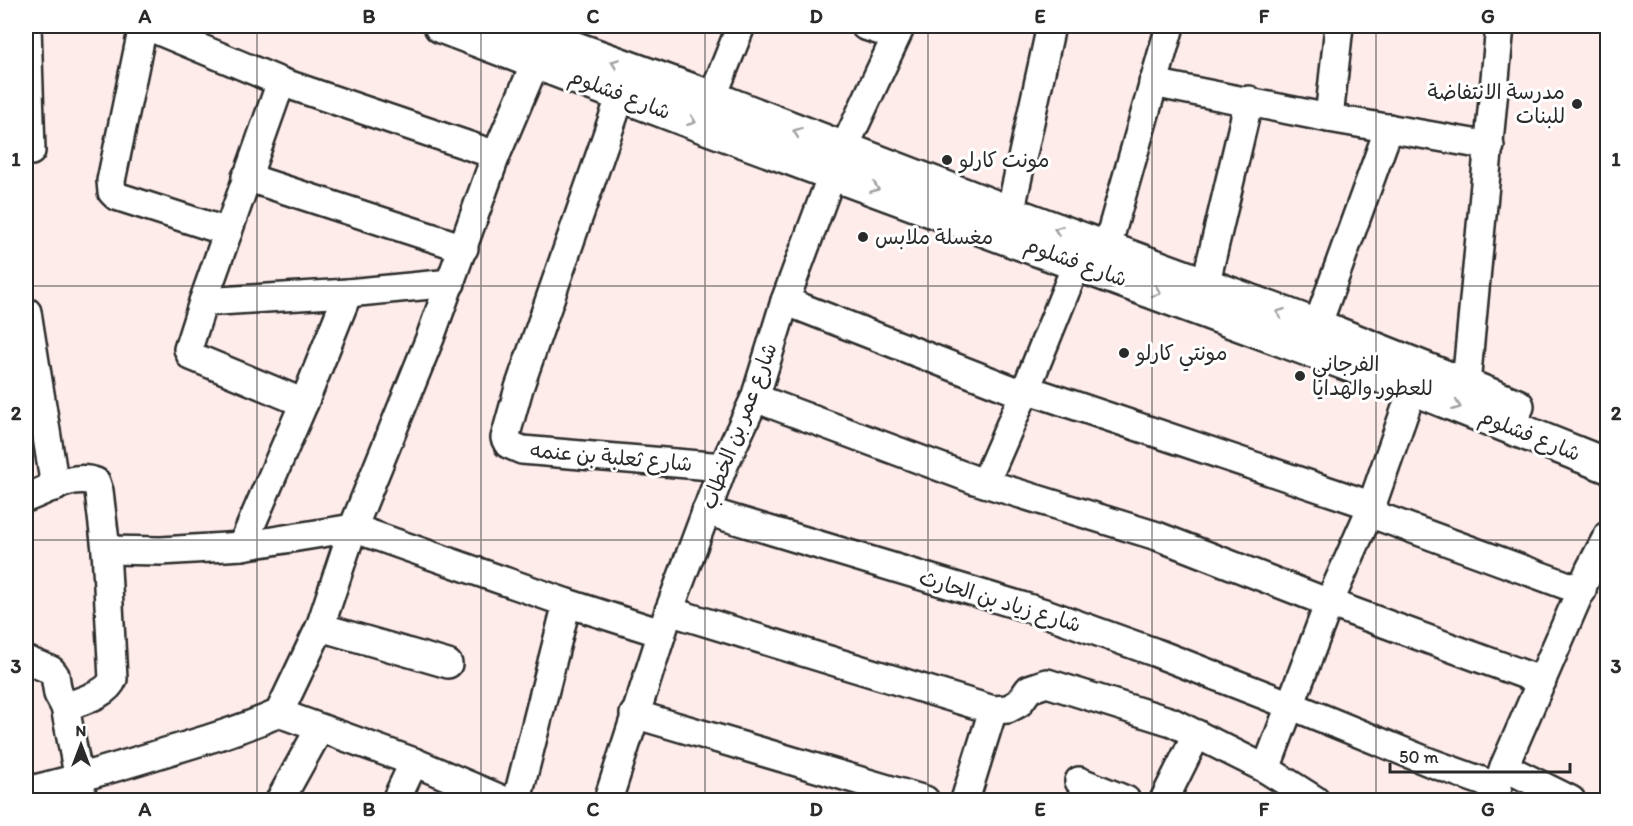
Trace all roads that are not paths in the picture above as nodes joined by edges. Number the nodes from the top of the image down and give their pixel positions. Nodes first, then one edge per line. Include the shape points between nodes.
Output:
1 (27, 26) edge
2 (145, 26) edge
3 (441, 26) edge
4 (512, 26) edge
5 (741, 26) edge
6 (865, 26) edge
7 (1051, 26) edge
8 (1170, 26) edge
9 (1339, 26) edge
10 (1500, 26) edge
11 (898, 31) edge
12 (543, 41) edge
13 (281, 82) junction
14 (1153, 82) junction
15 (621, 94) junction
16 (712, 98) junction
17 (1249, 100) junction
18 (1329, 118) junction
19 (1389, 128) junction
20 (1490, 146) junction
21 (31, 151) dead end
22 (496, 155) junction
23 (838, 161) junction
24 (246, 177) junction
25 (1010, 213) junction
26 (228, 232) junction
27 (1107, 247) junction
28 (464, 248) junction
29 (1077, 262) junction
30 (451, 283) junction
31 (1205, 286) junction
32 (348, 293) junction
33 (785, 301) junction
34 (203, 302) junction
35 (27, 312) edge
36 (1317, 326) junction
37 (1467, 384) junction
38 (1413, 388) junction
39 (1024, 391) junction
40 (755, 398) junction
41 (304, 403) junction
42 (1608, 444) edge
43 (1608, 466) edge
44 (723, 467) junction
45 (985, 483) junction
46 (55, 487) junction
47 (26, 498) edge
48 (1370, 509) junction
49 (706, 511) junction
50 (353, 528) junction
51 (1608, 535) edge
52 (242, 546) junction
53 (106, 550) junction
54 (1593, 580) edge
55 (567, 603) junction
56 (1329, 603) junction
57 (665, 622) junction
58 (320, 627) junction
59 (26, 660) edge
60 (448, 663) dead end
61 (1542, 681) junction
62 (1290, 705) junction
63 (65, 707) junction
64 (993, 710) junction
65 (279, 713) junction
66 (634, 714) junction
67 (320, 728) junction
68 (1197, 734) junction
69 (414, 762) junction
70 (1266, 769) junction
71 (1079, 781) dead end
72 (1498, 785) edge
73 (81, 789) edge
74 (26, 791) edge
75 (280, 801) edge
76 (396, 801) edge
77 (503, 801) edge
78 (517, 801) edge
79 (608, 801) edge
80 (925, 801) edge
81 (964, 801) edge
82 (1126, 801) edge
83 (1164, 801) edge
84 (1315, 801) edge
85 (1571, 801) edge

1 - 21 street
2 - 13 street
2 - 26 street via 111,180 112,192
3 - 12 main road, شارع فشلوم
4 - 12 main road, شارع فشلوم
5 - 16 street
6 - 11 street
7 - 25 street
8 - 14 street
9 - 18 street
10 - 20 street
11 - 23 street, شارع عمر بن الخطاب
12 - 15 main road, شارع فشلوم
16 -> 12 main road, شارع فشلوم
12 - 22 street
13 - 22 street
13 - 24 street
14 - 17 street
14 - 27 street
15 -> 23 main road, شارع فشلوم
15 - 44 street, شارع ثعلبة بن عنمه via 505,438 508,444 522,450
23 -> 16 main road, شارع فشلوم
17 - 18 street
17 - 31 street
18 - 19 street
19 - 20 street
19 - 36 street
20 - 37 street
22 - 28 street
23 - 25 main road, شارع فشلوم
23 -> 29 main road, شارع فشلوم
23 - 33 street, شارع عمر بن الخطاب
24 - 26 street
24 - 28 street
27 -> 25 main road, شارع فشلوم
26 - 34 street
27 - 31 main road, شارع فشلوم
28 - 30 street
29 -> 38 main road, شارع فشلوم
29 - 39 street
30 - 32 street
30 - 50 street
36 -> 31 main road, شارع فشلوم
32 - 34 street
32 - 41 street
33 - 39 street
33 - 40 street, شارع عمر بن الخطاب
34 - 41 street via 188,349 192,356
35 - 46 street
36 - 37 main road, شارع فشلوم
37 - 42 main road, شارع فشلوم
38 -> 43 main road, شارع فشلوم
38 - 48 street
39 - 45 street
39 - 48 street
40 - 44 street, شارع عمر بن الخطاب
40 - 45 street
41 - 52 street
44 - 49 street, شارع عمر بن الخطاب
45 - 56 street via 1157,536
46 - 47 street
46 - 53 street via 85,478 96,482
48 - 54 street
48 - 56 street
49 - 57 street, شارع عمر بن الخطاب
49 - 62 street, شارع زياد بن الحارث via 1048,614
50 - 52 street
50 - 55 street
50 - 58 street
51 - 54 street
52 - 53 street
53 - 63 street via 112,683
54 - 61 street
55 - 57 street
55 - 78 street
56 - 61 street
56 - 62 street
57 - 64 street
57 - 66 street, شارع عمر بن الخطاب
58 - 60 street
58 - 65 street
59 - 63 street via 51,670
61 - 72 street
62 - 70 street
62 - 72 street, شارع زياد بن الحارث via 1429,762
63 - 73 street
64 - 68 street via 1008,709 1019,703 1029,689 1047,683 1172,722
64 - 81 street
65 - 67 street
65 - 73 street
66 - 79 street, شارع عمر بن الخطاب
66 - 80 street
67 - 69 street
67 - 75 street
68 - 70 street
68 - 83 street
69 - 76 street
69 - 77 street
70 - 84 street
71 - 82 street
72 - 85 street, شارع زياد بن الحارث
73 - 74 street

